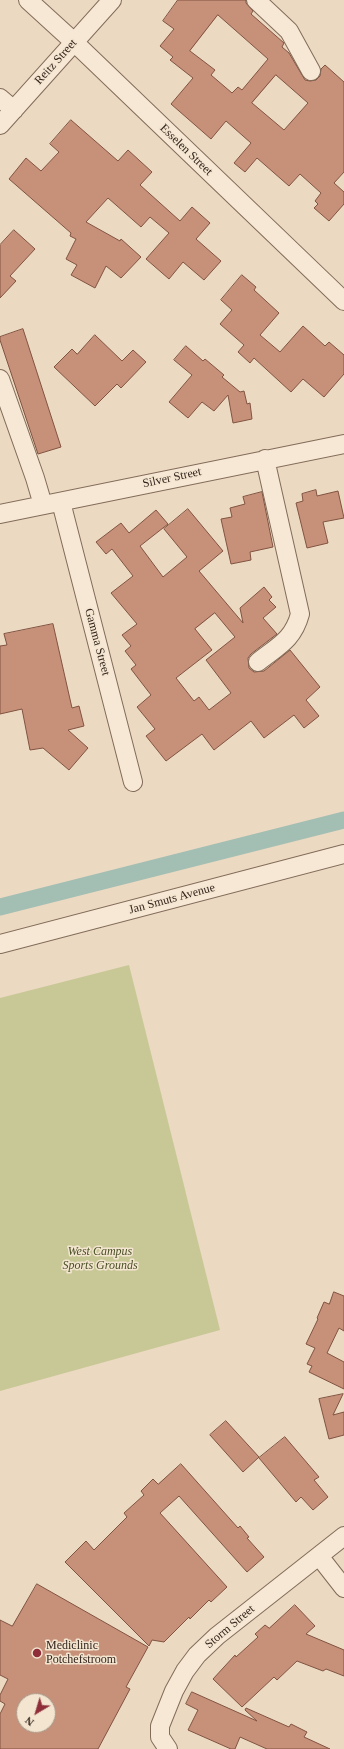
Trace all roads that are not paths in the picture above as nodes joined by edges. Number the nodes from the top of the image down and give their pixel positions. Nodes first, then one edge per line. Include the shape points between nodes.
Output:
1 (28, 0) edge
2 (112, 0) edge
3 (256, 0) edge
4 (74, 42) junction
5 (311, 71) dead end
6 (0, 98) edge
7 (14, 110) junction
8 (0, 125) edge
9 (344, 301) edge
10 (0, 379) edge
11 (344, 444) edge
12 (265, 459) junction
13 (61, 502) junction
14 (43, 505) junction
15 (0, 514) edge
16 (258, 662) dead end
17 (133, 782) dead end
18 (344, 854) edge
19 (0, 944) edge
20 (344, 1536) edge
21 (318, 1556) junction
22 (344, 1588) edge
23 (166, 1748) edge

1 - 4 street, Esselen Street
2 - 4 street, Reitz Street
3 - 5 street via 289,31
4 - 7 street, Reitz Street
4 - 9 street, Esselen Street
6 - 7 street
7 - 8 street, Reitz Street
10 - 14 street
11 - 12 street, Silver Street
12 - 13 street, Silver Street
12 - 16 street via 300,614 296,628 289,638
13 - 14 street, Silver Street
13 - 17 street, Gamma Street
14 - 15 street, Silver Street
18 - 19 street, Jan Smuts Avenue
20 - 21 street, Storm Street
21 - 22 street
21 - 23 street, Storm Street via 217,1636 197,1655 174,1691 160,1726 160,1737

